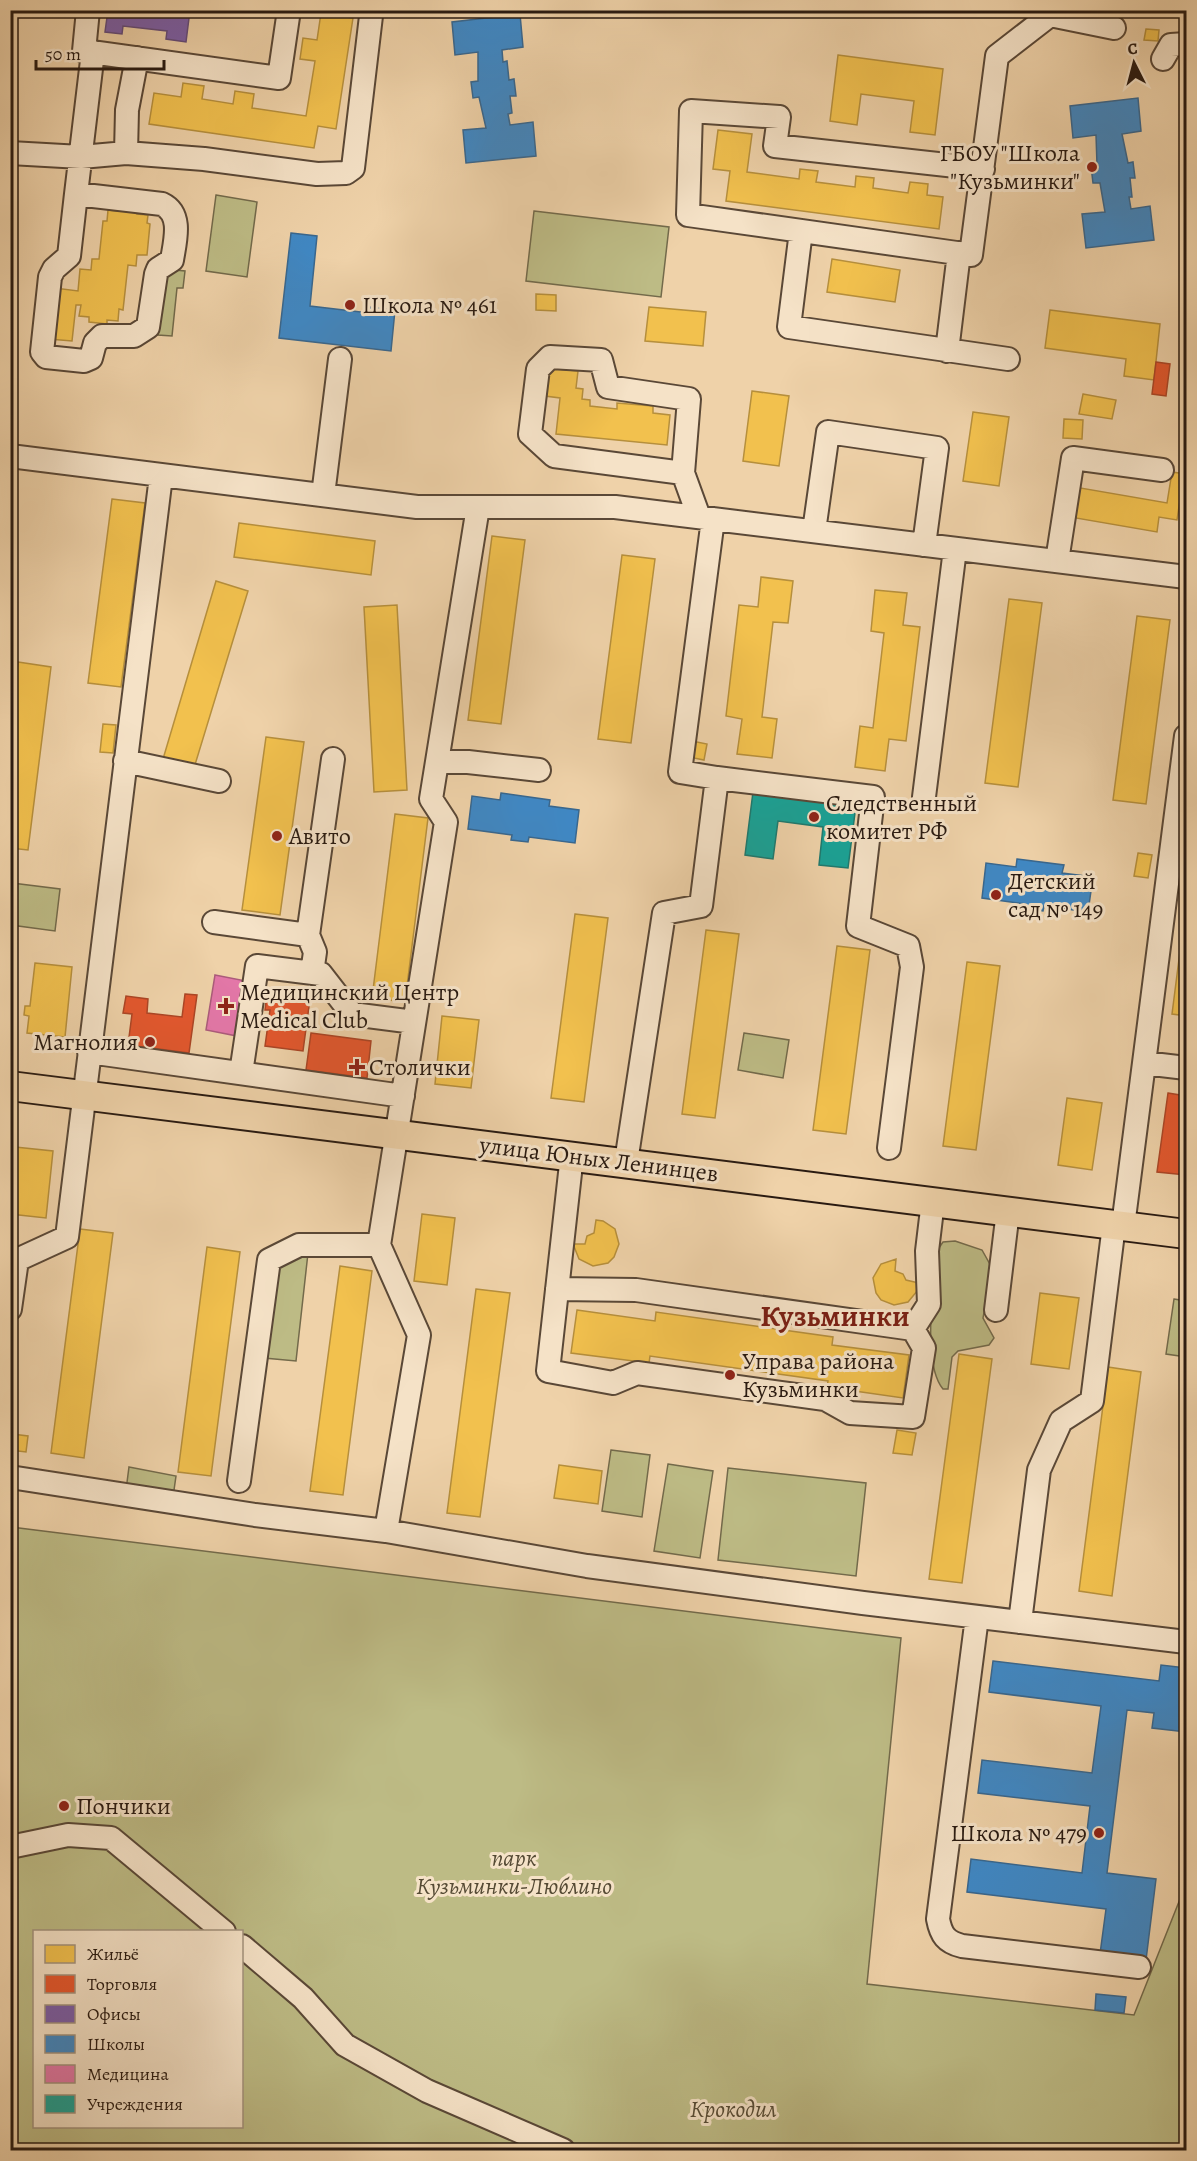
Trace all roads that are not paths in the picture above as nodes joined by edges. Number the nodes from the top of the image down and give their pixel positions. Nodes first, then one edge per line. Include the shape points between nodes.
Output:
1 (88, 10) edge
2 (289, 10) edge
3 (370, 10) edge
4 (1051, 13) edge
5 (1114, 28) dead end
6 (1186, 44) edge
7 (93, 52) junction
8 (137, 58) junction
9 (1163, 59) dead end
10 (10, 153) edge
11 (126, 153) junction
12 (81, 157) junction
13 (982, 169) junction
14 (76, 194) junction
15 (801, 231) junction
16 (959, 253) junction
17 (947, 351) junction
18 (340, 359) dead end
19 (1008, 359) dead end
20 (10, 456) edge
21 (1162, 470) dead end
22 (683, 473) junction
23 (161, 476) junction
24 (323, 495) junction
25 (478, 507) junction
26 (706, 518) junction
27 (813, 531) junction
28 (924, 545) junction
29 (955, 549) junction
30 (1057, 561) junction
31 (1186, 577) edge
32 (1186, 736) edge
33 (333, 759) dead end
34 (125, 761) junction
35 (437, 762) junction
36 (539, 770) dead end
37 (717, 778) junction
38 (219, 782) dead end
39 (924, 797) dead end
40 (1177, 883) edge
41 (214, 922) dead end
42 (308, 935) junction
43 (312, 973) junction
44 (414, 1022) junction
45 (89, 1052) junction
46 (1144, 1062) junction
47 (1186, 1068) edge
48 (241, 1074) junction
49 (10, 1086) edge
50 (83, 1095) junction
51 (403, 1096) junction
52 (397, 1133) junction
53 (889, 1148) dead end
54 (572, 1155) junction
55 (626, 1162) junction
56 (933, 1201) junction
57 (1008, 1211) junction
58 (1119, 1225) junction
59 (1186, 1234) edge
60 (379, 1245) junction
61 (557, 1289) junction
62 (10, 1309) edge
63 (996, 1310) dead end
64 (913, 1329) junction
65 (10, 1477) edge
66 (239, 1481) dead end
67 (386, 1531) junction
68 (977, 1617) junction
69 (1020, 1622) junction
70 (1186, 1642) edge
71 (10, 1846) edge
72 (222, 1930) edge
73 (243, 1947) edge
74 (1138, 1967) dead end
75 (563, 2151) edge

1 - 7 lane via 84,51
2 - 8 lane via 279,78
3 - 11 lane via 353,168 346,173 317,174
4 - 5 lane
4 - 13 lane via 997,56
6 - 9 lane via 1171,45
7 - 8 lane
7 - 12 lane
8 - 11 lane via 126,117
10 - 12 lane
11 - 12 lane
12 - 14 lane
13 - 15 lane via 775,146 779,117 691,111 688,215
13 - 16 lane via 972,255
14 - 14 lane via 162,204 172,211 177,223 172,260 157,271 146,330 134,336 102,336 87,361 59,349 44,356 42,352 50,277 69,256
15 - 16 lane
15 - 17 lane via 789,327
16 - 17 lane
17 - 19 lane
18 - 24 lane
20 - 23 lane
21 - 30 lane via 1073,458
22 - 22 lane via 554,456 530,434 538,369 550,357 601,360 608,387 689,399
22 - 26 lane
23 - 24 lane
23 - 34 lane
24 - 25 lane via 417,507
25 - 26 lane via 615,507
25 - 35 lane
26 - 27 lane
26 - 37 lane via 680,772
27 - 28 lane
27 - 28 lane via 828,432 937,448
28 - 29 lane
29 - 30 lane
29 - 39 lane
30 - 31 lane
32 - 40 lane
33 - 42 lane
34 - 38 lane
34 - 45 lane
35 - 36 lane
35 - 44 lane via 431,799 446,822
37 - 53 lane via 873,797 858,926 908,946 912,967
37 - 55 lane via 701,906 664,913
40 - 46 lane
41 - 42 lane
42 - 43 lane via 315,951
43 - 44 lane via 321,975 352,1014
43 - 48 lane via 256,966
44 - 51 lane
45 - 48 lane
45 - 50 lane
46 - 47 lane
46 - 58 lane
48 - 51 lane
49 - 50 main road, улица Юных Ленинцев
50 - 52 main road, улица Юных Ленинцев
50 - 62 lane via 67,1237 17,1260
51 - 52 lane
52 - 54 main road, улица Юных Ленинцев
52 - 60 lane
54 - 55 main road, улица Юных Ленинцев
54 - 61 lane
55 - 56 main road, улица Юных Ленинцев
56 - 57 main road, улица Юных Ленинцев
56 - 64 lane via 927,1251 929,1304
57 - 58 main road, улица Юных Ленинцев
57 - 63 lane
58 - 59 main road, улица Юных Ленинцев
58 - 69 lane via 1092,1401 1061,1421 1039,1470
60 - 66 lane via 299,1245 269,1260
60 - 67 lane via 419,1335
61 - 64 lane via 636,1290
61 - 64 lane via 548,1371 613,1383 638,1373 825,1400 850,1413 913,1417 924,1348
65 - 67 lane
67 - 68 lane via 587,1566
68 - 69 lane
68 - 74 lane via 938,1919 940,1931 949,1942 962,1946
69 - 70 lane
71 - 72 lane via 68,1834 111,1838
73 - 75 lane via 303,1998 345,2045 427,2091

